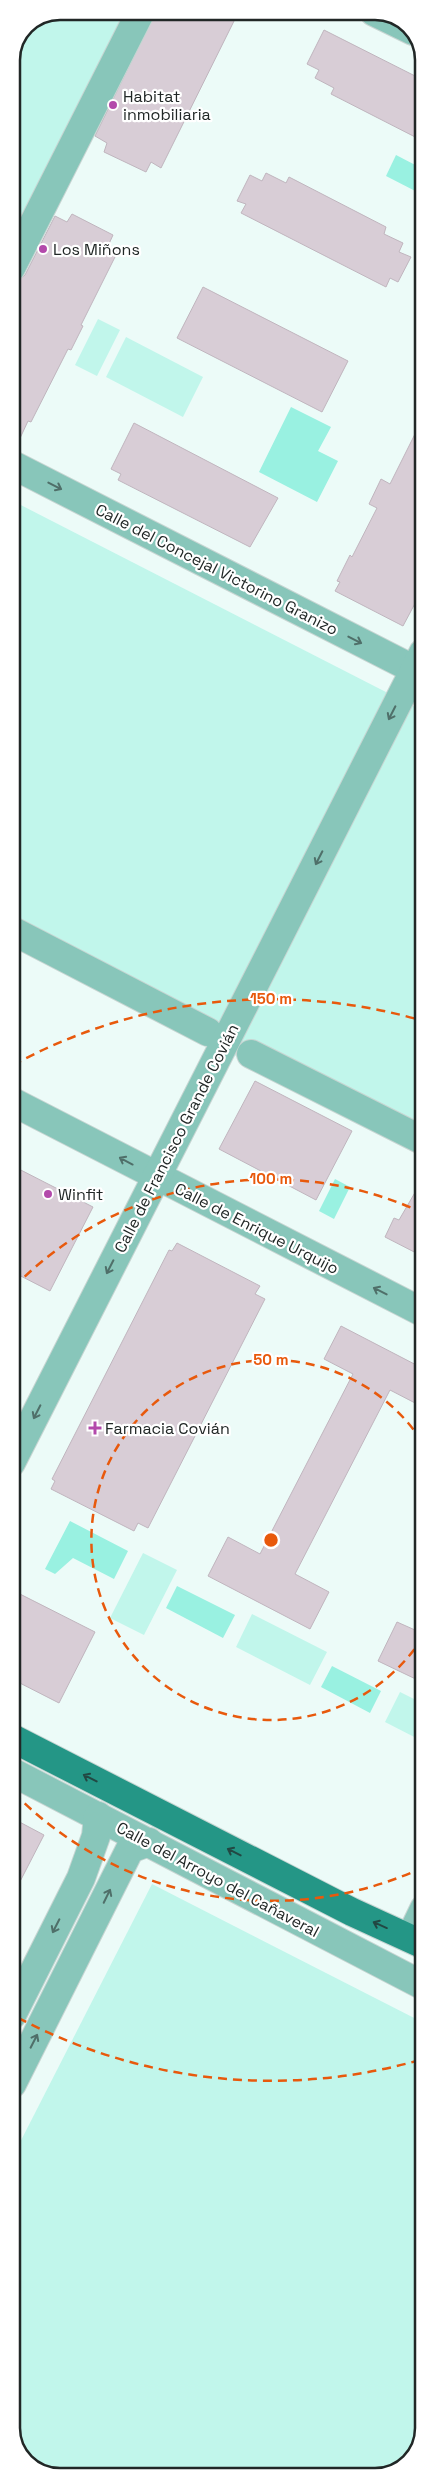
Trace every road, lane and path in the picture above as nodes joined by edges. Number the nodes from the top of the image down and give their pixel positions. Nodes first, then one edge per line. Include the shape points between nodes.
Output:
1 (136, 20) edge
2 (20, 250) edge
3 (20, 468) edge
4 (415, 663) edge
5 (415, 678) edge
6 (20, 935) edge
7 (208, 1032) dead end
8 (251, 1054) dead end
9 (20, 1106) edge
10 (415, 1136) edge
11 (156, 1177) junction
12 (415, 1308) edge
13 (20, 1447) edge
14 (20, 1742) edge
15 (20, 1776) edge
16 (98, 1816) junction
17 (149, 1842) junction
18 (415, 1941) edge
19 (415, 1981) edge
20 (20, 1999) edge
21 (20, 2068) edge

1 - 2 street
3 -> 4 street, Calle del Concejal Victorino Granizo
5 -> 11 street, Calle de Francisco Grande Covián
6 - 7 street
8 - 10 street
11 -> 9 street, Calle de Enrique Urquijo
12 -> 11 street, Calle de Enrique Urquijo
11 -> 13 street, Calle de Francisco Grande Covián
18 -> 14 main road, Calle del Arroyo del Cañaveral
15 - 16 street, Calle del Arroyo del Cañaveral
16 - 17 street, Calle del Arroyo del Cañaveral
16 -> 20 street via 96,1836 80,1878
17 - 19 street, Calle del Arroyo del Cañaveral
21 -> 17 street via 130,1849

